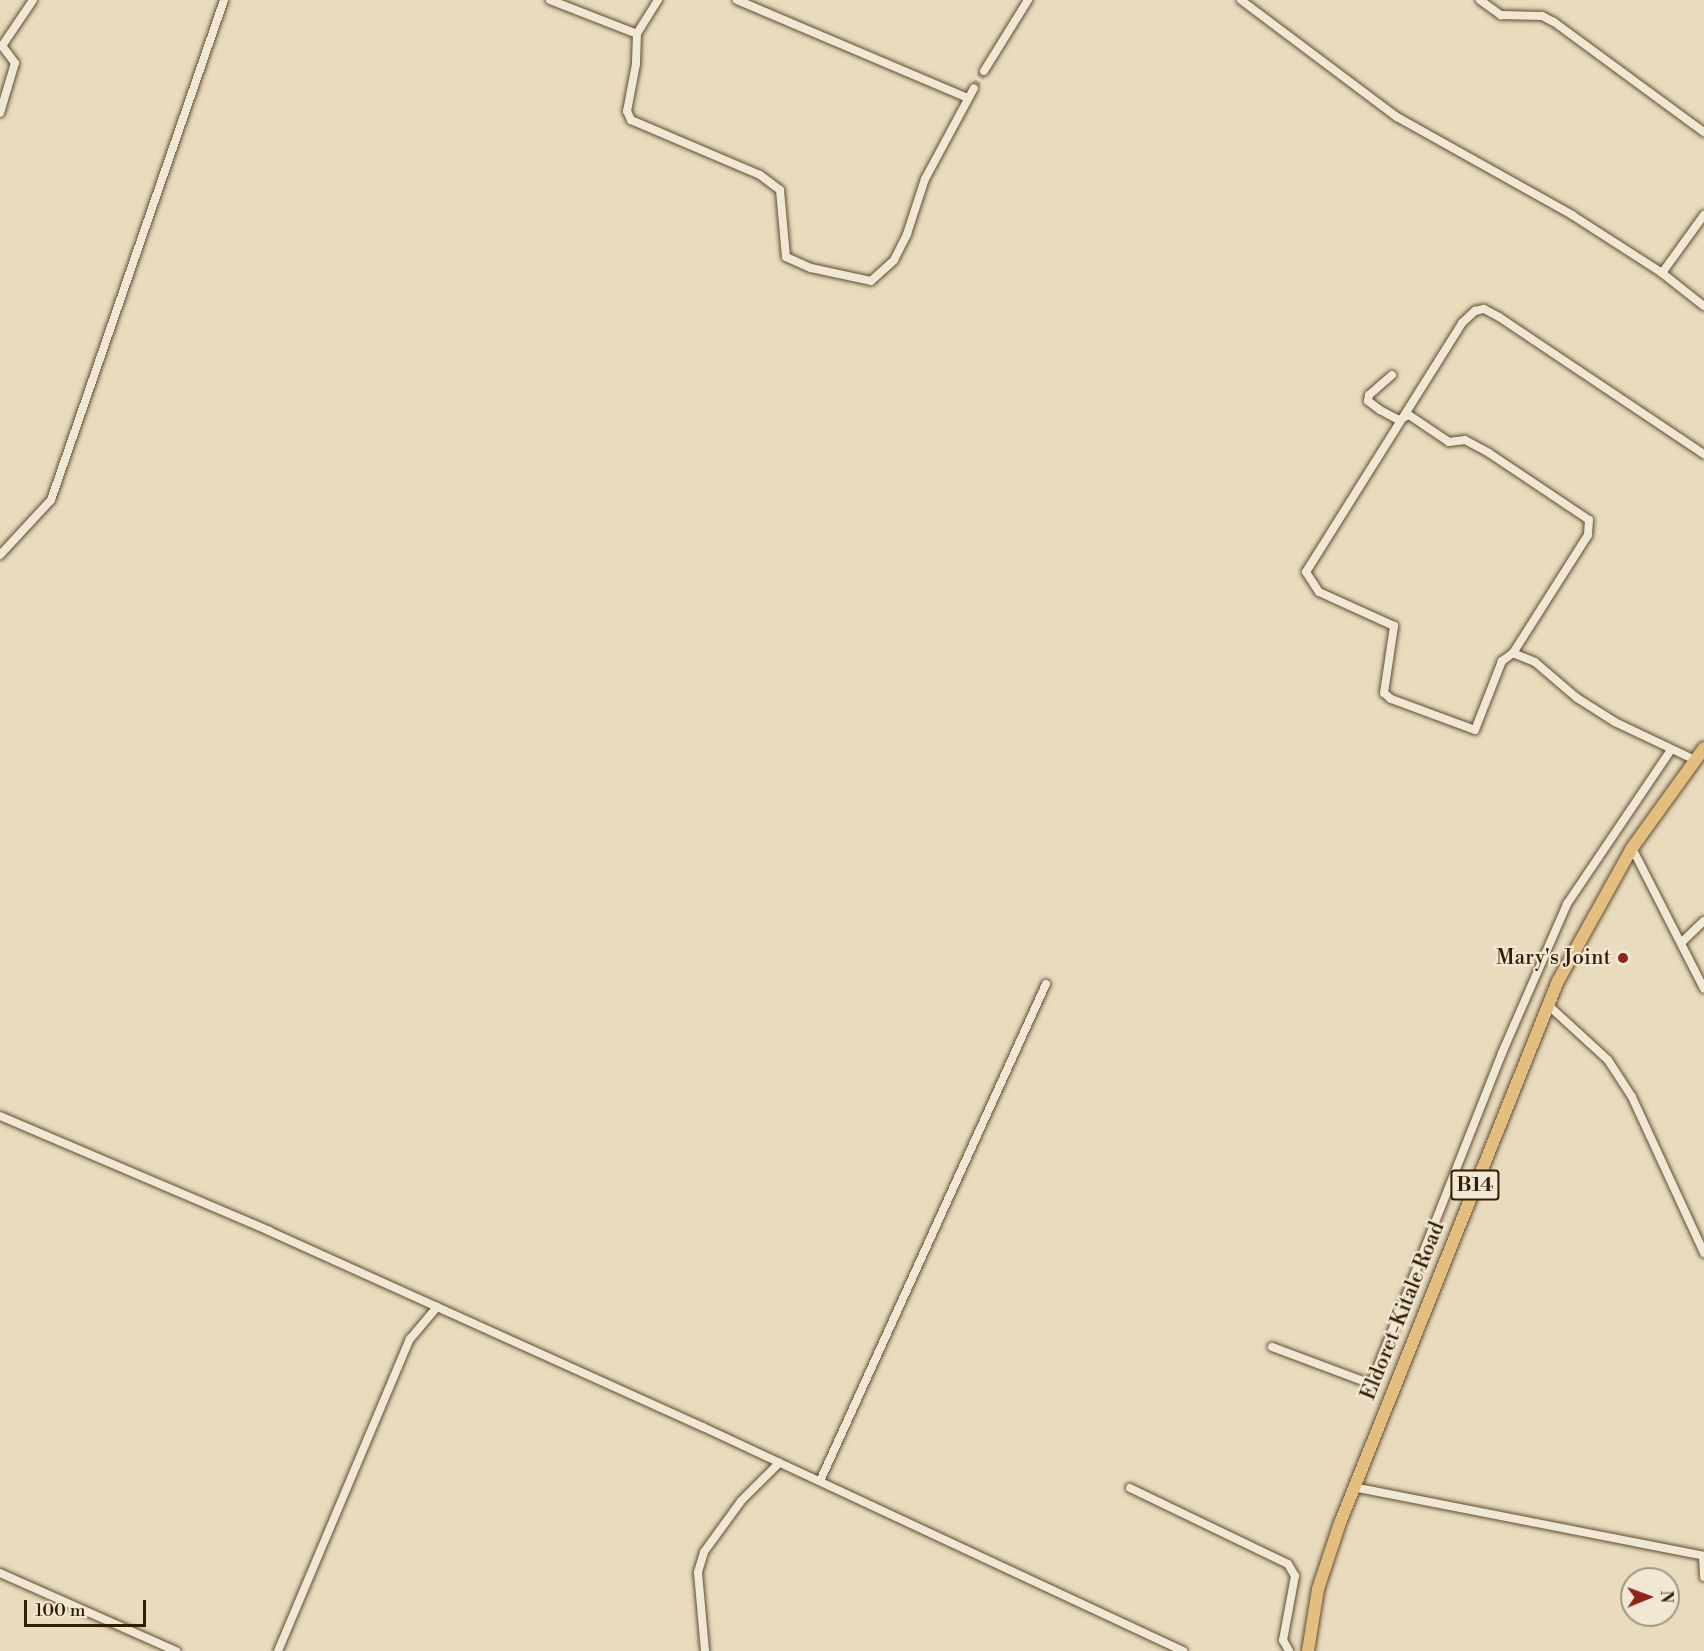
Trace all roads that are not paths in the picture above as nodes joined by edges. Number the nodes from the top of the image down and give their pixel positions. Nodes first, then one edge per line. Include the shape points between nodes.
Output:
1 (33, 0) edge
2 (224, 0) edge
3 (550, 0) edge
4 (658, 0) edge
5 (737, 0) edge
6 (1028, 0) edge
7 (1241, 0) edge
8 (1480, 0) edge
9 (637, 34) junction
10 (984, 71) tunnel mouth
11 (974, 88) tunnel mouth
12 (968, 98) junction
13 (0, 113) edge
14 (1704, 132) edge
15 (1704, 215) edge
16 (1662, 273) junction
17 (1704, 306) edge
18 (1392, 375) dead end
19 (1399, 420) junction
20 (1704, 454) edge
21 (0, 555) edge
22 (1513, 653) junction
23 (1704, 748) edge
24 (1671, 750) junction
25 (1695, 760) junction
26 (1632, 848) junction
27 (1704, 921) edge
28 (1682, 942) junction
29 (1046, 984) dead end
30 (1704, 989) edge
31 (1548, 1005) junction
32 (0, 1116) edge
33 (1704, 1253) edge
34 (437, 1307) junction
35 (1272, 1347) dead end
36 (779, 1463) junction
37 (820, 1481) junction
38 (1353, 1487) junction
39 (1130, 1488) dead end
40 (1703, 1556) edge
41 (0, 1573) edge
42 (1704, 1576) edge
43 (176, 1651) edge
44 (278, 1651) edge
45 (705, 1651) edge
46 (1184, 1651) edge
47 (1289, 1651) edge
48 (1308, 1651) edge

1 - 13 street via 2,46 15,63
2 - 21 street via 51,500
3 - 9 street
4 - 9 street
5 - 12 street
6 - 10 street
7 - 16 street via 1397,117 1572,215
8 - 14 street via 1501,15 1542,16 1554,22
9 - 12 street via 627,111 631,120 760,175 780,190 786,257 811,268 871,281 894,260 925,179
11 - 12 street
15 - 16 street
16 - 17 street
18 - 19 street via 1369,395 1368,401
19 - 20 street via 1462,323 1484,309
19 - 22 street via 1409,416 1449,442 1465,440 1589,520 1588,535
19 - 22 street via 1311,560 1306,572 1310,582 1319,592 1394,626 1387,696 1466,728 1475,730 1502,661
22 - 24 street via 1535,662 1595,710
23 - 25 highway, Eldoret-Kitale Road / B14
24 - 25 street
24 - 35 street via 1563,914 1502,1053 1371,1384
25 - 26 highway, Eldoret-Kitale Road / B14
26 - 28 street
26 - 31 highway, Eldoret-Kitale Road / B14 via 1572,951
27 - 28 street
28 - 30 street
29 - 37 street
31 - 33 street via 1608,1060 1632,1097
31 - 38 highway, Eldoret-Kitale Road / B14
32 - 34 street
34 - 36 street
34 - 44 street via 410,1339
36 - 37 street
36 - 45 street via 735,1509 704,1552 698,1572
37 - 46 street
38 - 40 street
38 - 48 highway, Eldoret-Kitale Road / B14 via 1318,1589
39 - 47 street via 1288,1564 1294,1576 1283,1640
40 - 42 street
41 - 43 street

